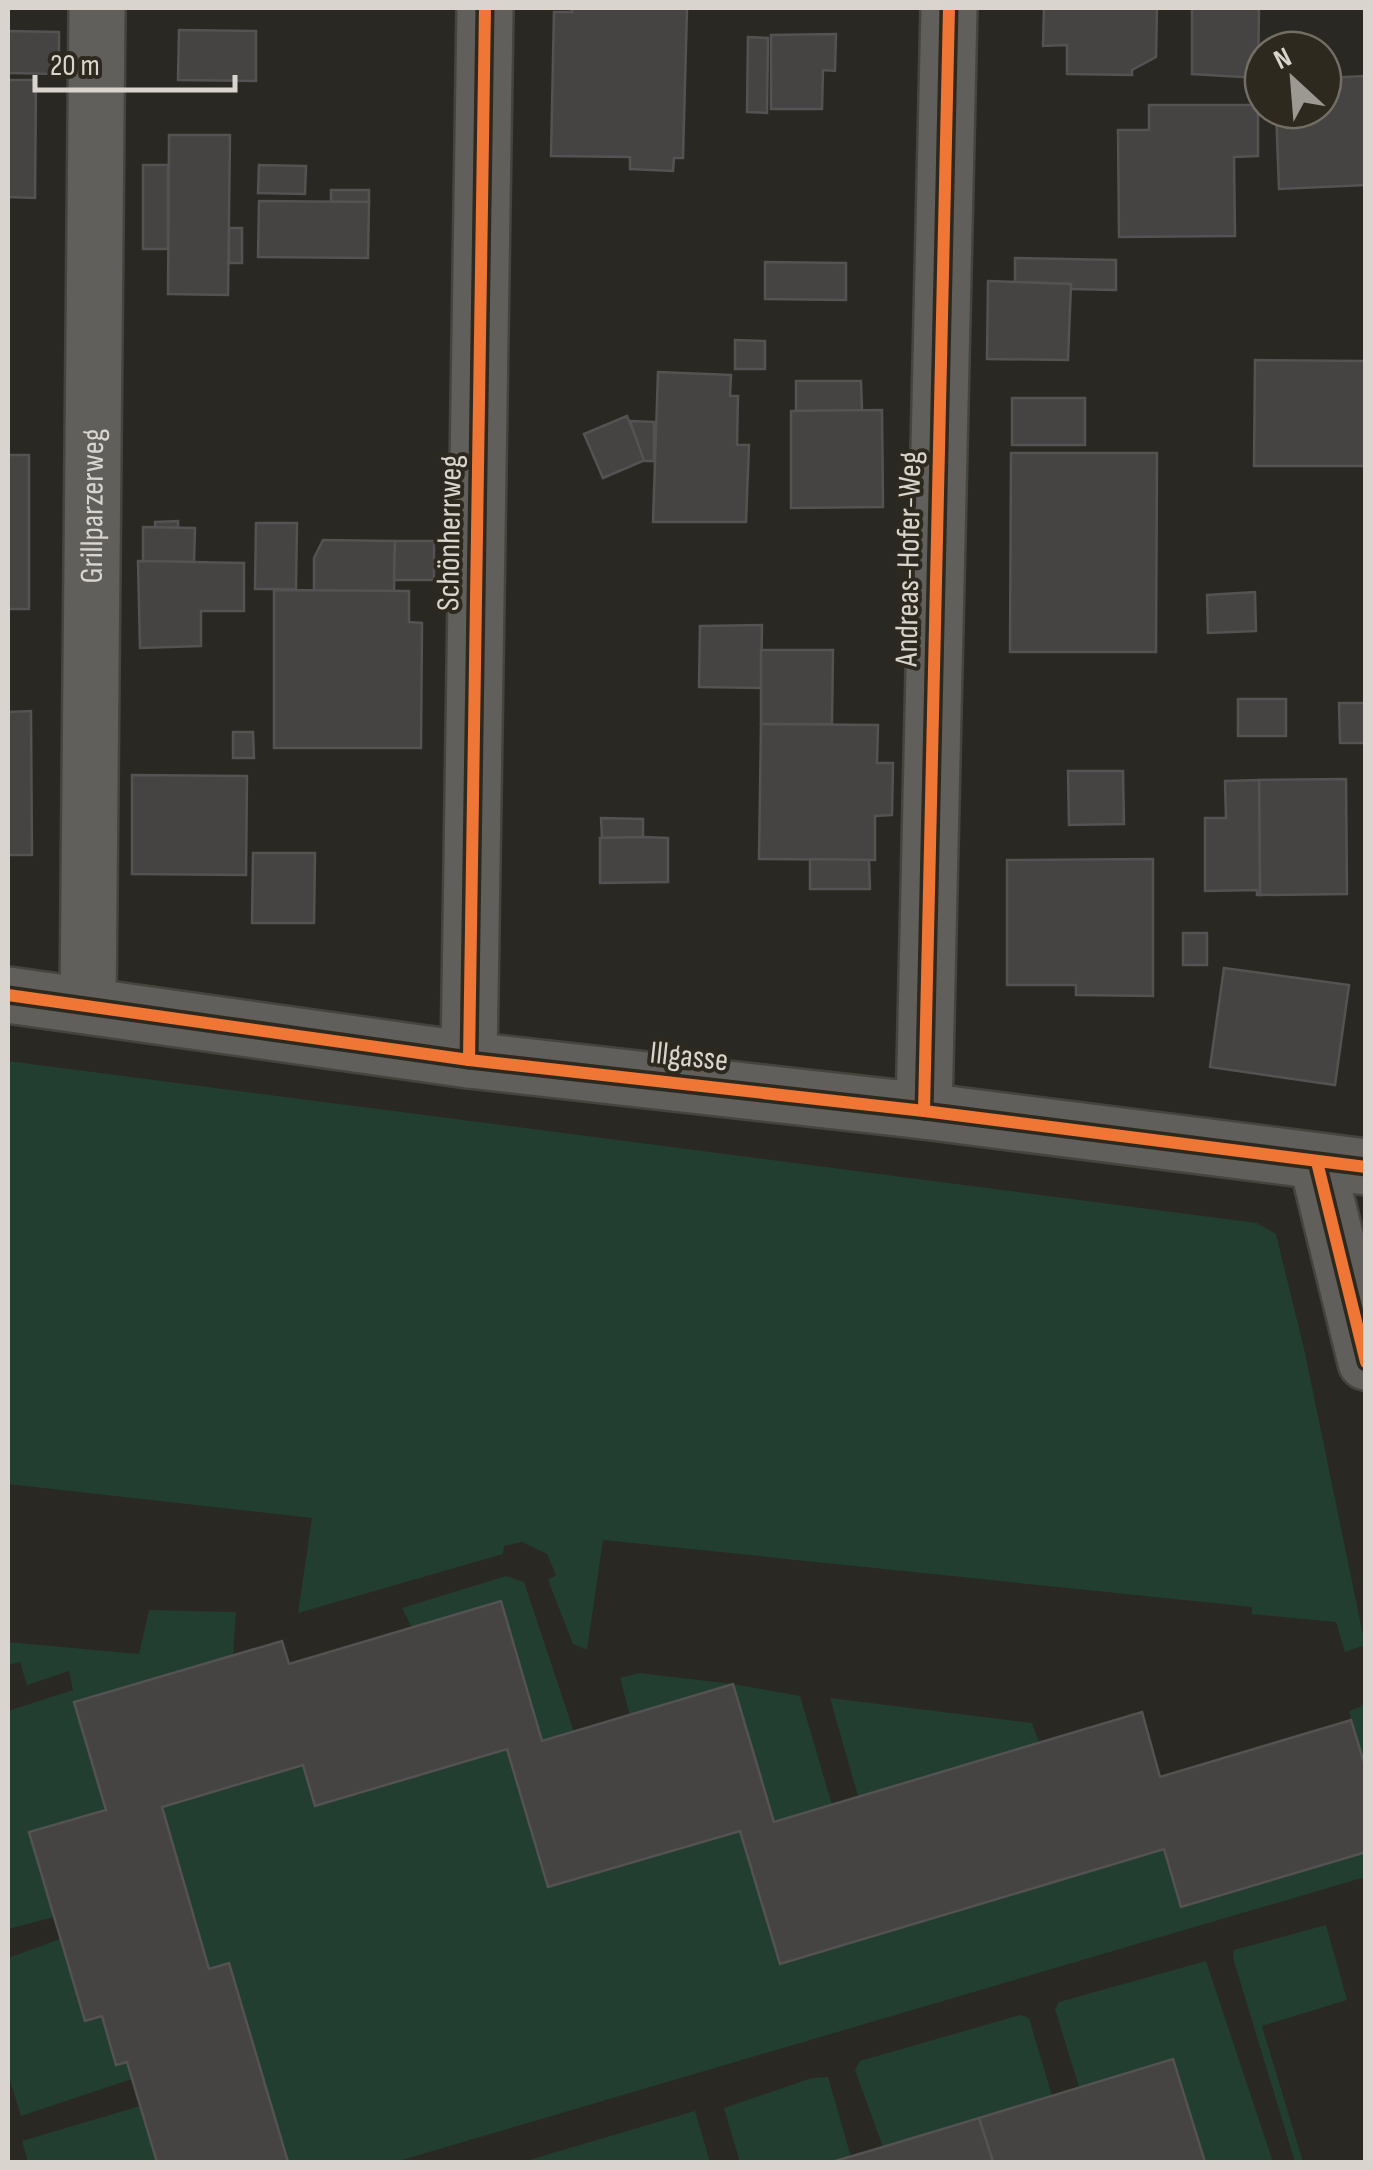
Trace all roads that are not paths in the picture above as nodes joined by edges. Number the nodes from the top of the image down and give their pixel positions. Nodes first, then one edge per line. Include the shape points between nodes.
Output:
1 (97, 8) edge
2 (485, 8) edge
3 (948, 8) edge
4 (8, 995) edge
5 (88, 1006) junction
6 (469, 1060) junction
7 (924, 1111) junction
8 (1342, 1164) edge
9 (1366, 1362) edge

1 - 5 street, Grillparzerweg
2 - 6 street, Schönherrweg
3 - 7 street, Andreas-Hofer-Weg
4 - 5 street, Illgasse
5 - 6 street, Illgasse
6 - 7 street, Illgasse
7 - 8 street, Illgasse
8 - 9 street

